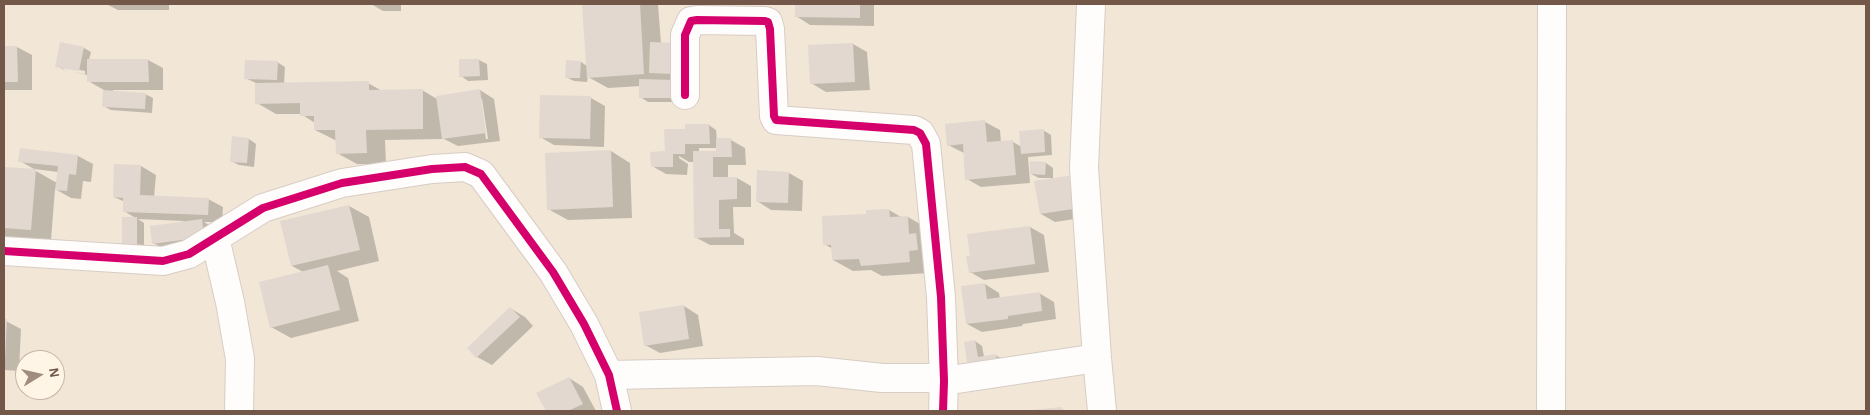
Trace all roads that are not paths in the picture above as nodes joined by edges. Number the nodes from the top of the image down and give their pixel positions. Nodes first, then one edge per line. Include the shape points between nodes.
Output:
1 (1091, 4) edge
2 (1552, 4) edge
3 (685, 95) dead end
4 (214, 238) junction
5 (4, 251) edge
6 (1097, 358) junction
7 (610, 375) junction
8 (944, 381) junction
9 (239, 411) edge
10 (617, 411) edge
11 (943, 411) edge
12 (1102, 411) edge
13 (1551, 411) edge

1 - 6 street via 1084,168
2 - 13 street
3 - 8 street via 685,35 690,21 765,21 770,29 776,120 920,133 926,144 928,162 941,297
4 - 5 street via 189,254 163,261
4 - 7 street via 263,208 342,183 465,167 481,174 553,272
4 - 9 street via 240,359
6 - 8 street
6 - 12 street
7 - 8 street via 816,371
7 - 10 street
8 - 11 street

